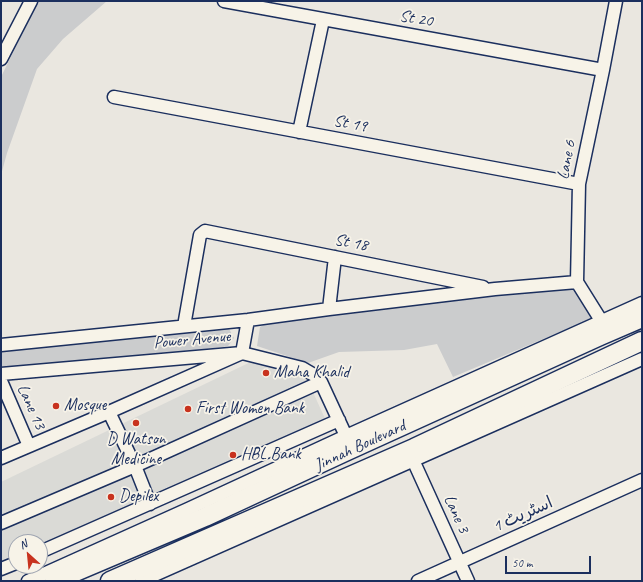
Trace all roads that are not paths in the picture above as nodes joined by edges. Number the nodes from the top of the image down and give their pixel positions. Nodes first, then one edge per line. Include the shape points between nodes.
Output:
1 (31, 1) edge
2 (224, 1) edge
3 (616, 1) edge
4 (323, 20) junction
5 (1, 59) edge
6 (603, 70) junction
7 (114, 97) dead end
8 (298, 132) junction
9 (579, 184) junction
10 (335, 257) junction
11 (577, 282) junction
12 (494, 289) junction
13 (642, 303) edge
14 (329, 309) junction
15 (642, 318) edge
16 (248, 320) junction
17 (602, 322) junction
18 (184, 326) junction
19 (642, 341) edge
20 (1, 345) edge
21 (242, 353) junction
22 (642, 359) edge
23 (1, 374) edge
24 (1, 381) edge
25 (321, 382) junction
26 (109, 412) junction
27 (339, 420) junction
28 (346, 436) junction
29 (29, 446) junction
30 (1, 458) edge
31 (413, 460) junction
32 (135, 466) junction
33 (642, 480) edge
34 (150, 504) junction
35 (1, 523) edge
36 (48, 549) edge
37 (460, 562) junction
38 (146, 580) edge
39 (28, 581) edge
40 (54, 581) edge
41 (110, 581) edge
42 (418, 581) edge
43 (468, 581) edge

1 - 5 street
2 - 4 street, St 20
3 - 6 street, Lane 6
4 - 6 street, St 20
4 - 8 street
6 - 9 street, Lane 6
7 - 8 street, St 19
8 - 9 street, St 19
9 - 11 street, Lane 6
10 - 12 street, St 18
10 - 14 street
10 - 18 street, St 18 via 205,231 200,235
11 - 12 street
11 - 17 street
12 - 14 street, Power Avenue
13 - 17 street
14 - 16 street, Power Avenue
15 - 40 street, Jinnah Boulevard via 206,517
16 - 18 street, Power Avenue
16 - 21 street
17 - 28 street
18 - 20 street, Power Avenue
19 - 41 street, Jinnah Boulevard via 414,448
21 - 23 street, Power Avenue
21 - 25 street, Power Avenue via 302,368
21 - 26 street
22 - 31 street
24 - 29 street, Lane 13
25 - 27 street, Power Avenue
25 - 32 street
26 - 29 street
26 - 32 street
27 - 28 street, Power Avenue
27 - 34 street
28 - 39 street
29 - 30 street
31 - 37 street, Lane 3
31 - 38 street
32 - 34 street
32 - 35 street
33 - 37 street, اسٹریٹ 1
34 - 36 street
37 - 42 street, اسٹریٹ 1
37 - 43 street, Lane 3

